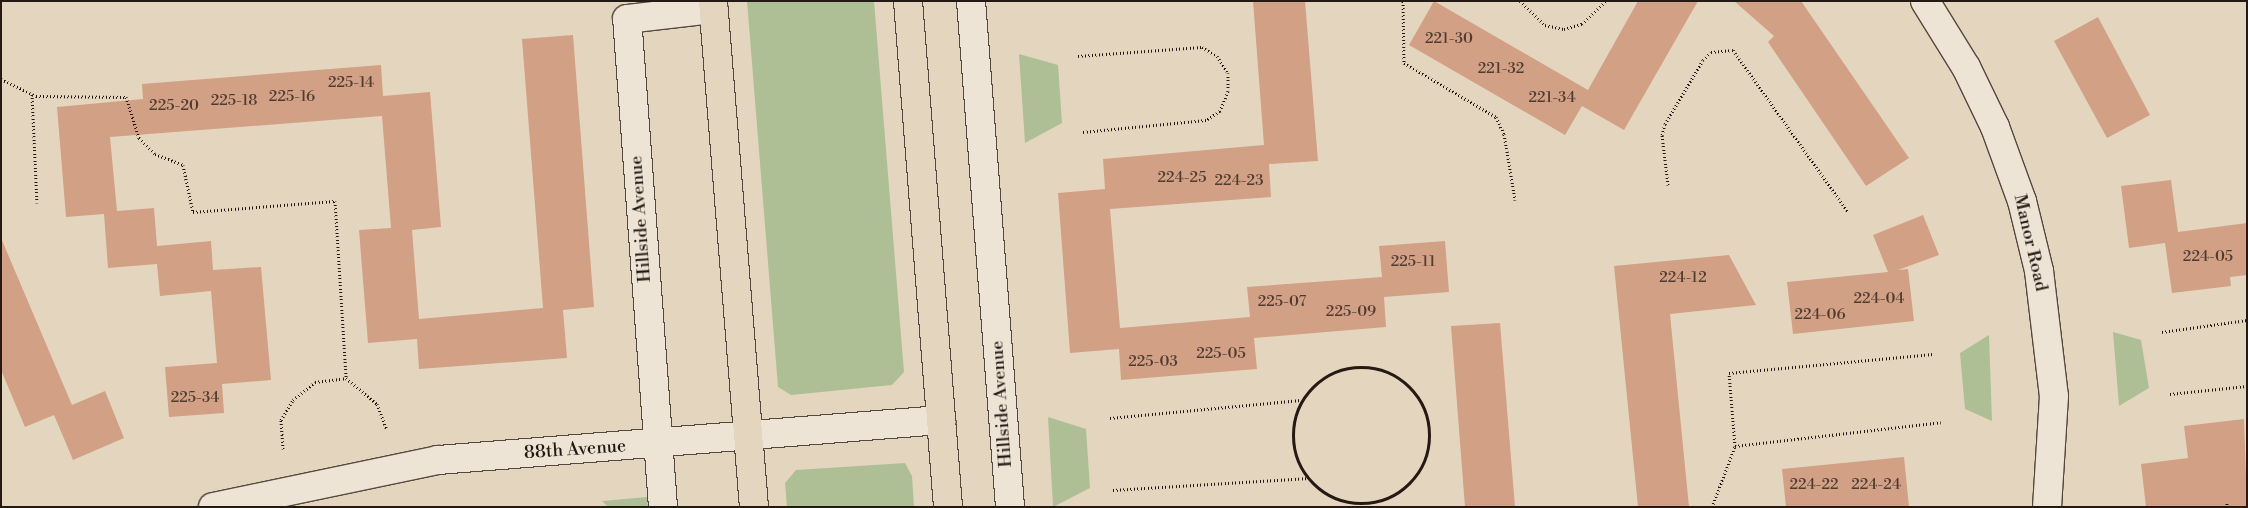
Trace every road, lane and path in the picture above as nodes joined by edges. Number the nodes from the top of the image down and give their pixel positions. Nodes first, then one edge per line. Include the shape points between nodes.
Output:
1 (908, 1) edge
2 (971, 1) edge
3 (1403, 1) edge
4 (1520, 1) edge
5 (1606, 1) edge
6 (1925, 1) edge
7 (713, 5) edge
8 (1078, 56) dead end
9 (1, 79) edge
10 (32, 94) junction
11 (1083, 132) dead end
12 (1668, 185) dead end
13 (1516, 200) dead end
14 (37, 203) dead end
15 (1848, 212) dead end
16 (2247, 320) edge
17 (2162, 332) dead end
18 (1933, 354) dead end
19 (346, 378) junction
20 (2247, 386) edge
21 (2170, 394) dead end
22 (1302, 400) junction
23 (1110, 418) dead end
24 (941, 420) junction
25 (1941, 422) dead end
26 (386, 428) dead end
27 (749, 434) junction
28 (656, 444) junction
29 (1735, 446) junction
30 (283, 449) dead end
31 (1309, 478) junction
32 (1113, 490) dead end
33 (213, 507) edge
34 (663, 507) edge
35 (754, 507) edge
36 (948, 507) edge
37 (1010, 507) edge
38 (1712, 507) edge
39 (2047, 507) edge

1 - 24 main road
2 - 37 street, Hillside Avenue
3 - 13 path via 1404,63 1496,117 1504,134
4 - 5 path via 1546,25 1564,29 1582,24
6 - 39 street, Manor Road via 1966,66 1995,127 2022,201 2039,271 2054,396
7 - 27 main road, Hillside Avenue
7 - 28 street, Hillside Avenue via 627,18
8 - 11 path via 1202,47 1217,56 1228,72 1228,91 1220,111 1206,120
9 - 10 path
10 - 14 path
10 - 19 path via 126,97 139,138 155,154 183,165 193,212 335,200
12 - 15 path via 1662,135 1665,124 1707,56 1721,49 1733,50
16 - 17 path
18 - 29 path via 1729,373
19 - 26 path via 377,404
19 - 30 path via 315,382 293,400 281,420
20 - 21 path
22 - 23 path
22 - 31 path via 1293,432 1295,453
22 - 31 path via 1323,378 1342,369 1384,371 1417,396 1429,434 1418,471 1389,496 1352,502 1333,497
24 - 27 street, 88th Avenue
24 - 36 main road
25 - 29 path
27 - 28 street, 88th Avenue
27 - 35 main road, Hillside Avenue
28 - 33 street, 88th Avenue via 438,460
28 - 34 street, Hillside Avenue
29 - 38 path
31 - 32 path

